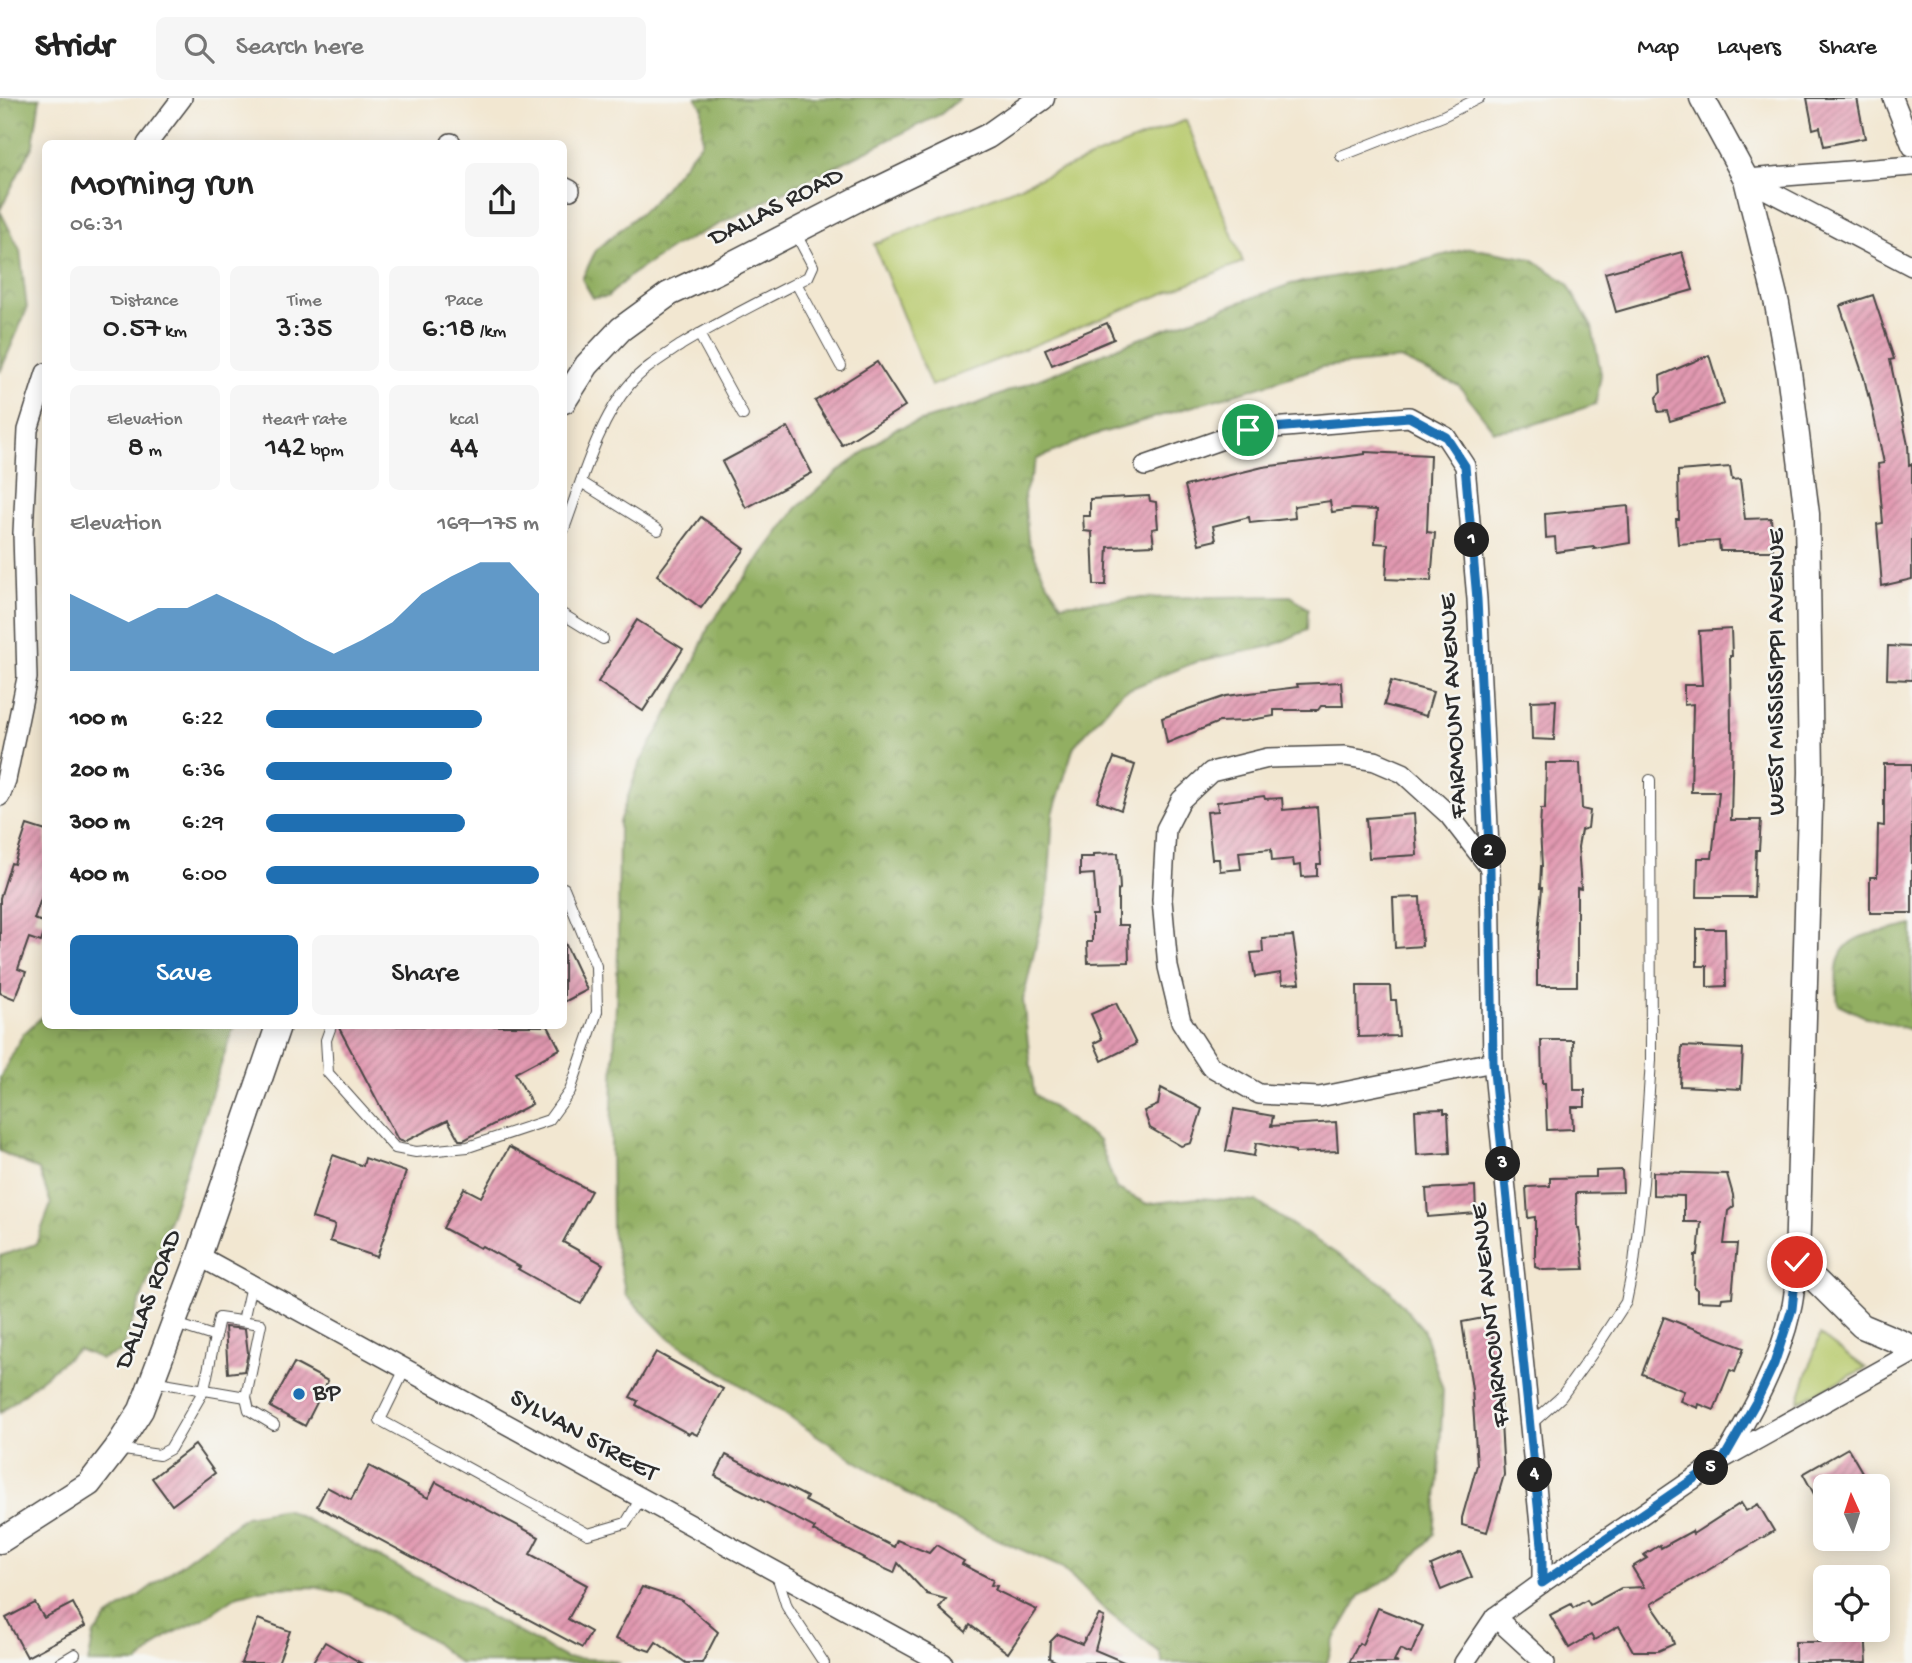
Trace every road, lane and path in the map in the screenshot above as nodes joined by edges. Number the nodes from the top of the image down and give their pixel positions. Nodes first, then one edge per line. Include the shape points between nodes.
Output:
1 (182, 98) edge
2 (1042, 98) edge
3 (1479, 98) edge
4 (1702, 98) edge
5 (1893, 98) edge
6 (150, 140) edge
7 (1912, 146) edge
8 (1341, 156) dead end
9 (1912, 166) edge
10 (1746, 179) junction
11 (795, 232) junction
12 (1912, 266) edge
13 (796, 283) junction
14 (699, 334) junction
15 (841, 366) dead end
16 (42, 386) edge
17 (567, 396) edge
18 (743, 415) dead end
19 (1145, 466) dead end
20 (581, 482) junction
21 (567, 521) edge
22 (658, 530) dead end
23 (567, 617) edge
24 (603, 639) dead end
25 (1650, 780) dead end
26 (0, 796) edge
27 (1490, 868) junction
28 (567, 895) edge
29 (277, 1029) edge
30 (330, 1029) edge
31 (1493, 1062) junction
32 (199, 1256) junction
33 (1797, 1262) junction
34 (250, 1285) junction
35 (243, 1321) junction
36 (173, 1323) junction
37 (216, 1337) junction
38 (1912, 1347) edge
39 (213, 1351) junction
40 (226, 1352) dead end
41 (1912, 1353) edge
42 (405, 1369) junction
43 (151, 1381) junction
44 (204, 1390) junction
45 (246, 1397) junction
46 (274, 1425) dead end
47 (1530, 1426) junction
48 (116, 1449) junction
49 (1724, 1458) junction
50 (640, 1498) junction
51 (0, 1541) edge
52 (776, 1572) junction
53 (1542, 1583) junction
54 (1494, 1617) junction
55 (75, 1654) dead end
56 (60, 1663) edge
57 (824, 1663) edge
58 (943, 1663) edge
59 (1464, 1663) edge
60 (1545, 1663) edge

1 - 6 street
2 - 11 street, DALLAS ROAD via 988,136
3 - 8 lane via 1443,117
4 - 10 street, WEST MISSISSIPPI AVENUE
5 - 7 street
9 - 10 street
10 - 12 street
10 - 33 street, WEST MISSISSIPPI AVENUE via 1777,303 1807,514 1811,772
11 - 13 lane via 813,266 808,277
11 - 17 street, DALLAS ROAD via 669,294 621,329 587,365
13 - 14 lane
13 - 15 lane
14 - 18 lane
14 - 20 lane via 652,363 630,384 610,415
16 - 26 street via 28,430 23,533 27,678
19 - 27 street, FAIRMOUNT AVENUE via 1248,430 1409,417 1446,437 1465,466 1477,599
20 - 21 lane
20 - 22 lane
23 - 24 lane
25 - 47 lane via 1651,1060 1634,1263 1626,1302 1561,1397
27 - 31 street, FAIRMOUNT AVENUE
27 - 31 street via 1449,815 1403,773 1376,761 1345,756 1268,758 1211,772 1181,800 1166,829 1162,900 1168,967 1181,1021 1210,1066 1259,1094 1319,1097
28 - 30 lane via 596,966 597,1012 570,1091 549,1120 468,1147 416,1152 395,1148 328,1073
29 - 32 street, DALLAS ROAD
31 - 47 street, FAIRMOUNT AVENUE
32 - 34 street, SYLVAN STREET
32 - 36 street, DALLAS ROAD
33 - 38 street via 1862,1326
33 - 49 street, WEST MISSISSIPPI AVENUE via 1792,1309 1774,1364
34 - 35 lane
34 - 42 street, SYLVAN STREET
35 - 37 lane via 219,1318
35 - 45 lane via 261,1324 251,1352
36 - 37 lane
36 - 43 street, DALLAS ROAD
37 - 39 lane
39 - 40 lane
39 - 44 lane
41 - 49 street
42 - 50 street, SYLVAN STREET
42 - 50 lane via 380,1420 588,1534 626,1523
43 - 44 lane
43 - 48 street, DALLAS ROAD via 141,1410
44 - 45 lane
44 - 48 lane via 170,1449 159,1455
45 - 46 lane via 249,1410
47 - 53 street, FAIRMOUNT AVENUE
48 - 51 street, DALLAS ROAD via 89,1484
49 - 53 street
50 - 52 street, SYLVAN STREET
52 - 57 lane via 787,1608
52 - 58 street, SYLVAN STREET
53 - 54 street
54 - 59 street
54 - 60 street
55 - 56 lane

